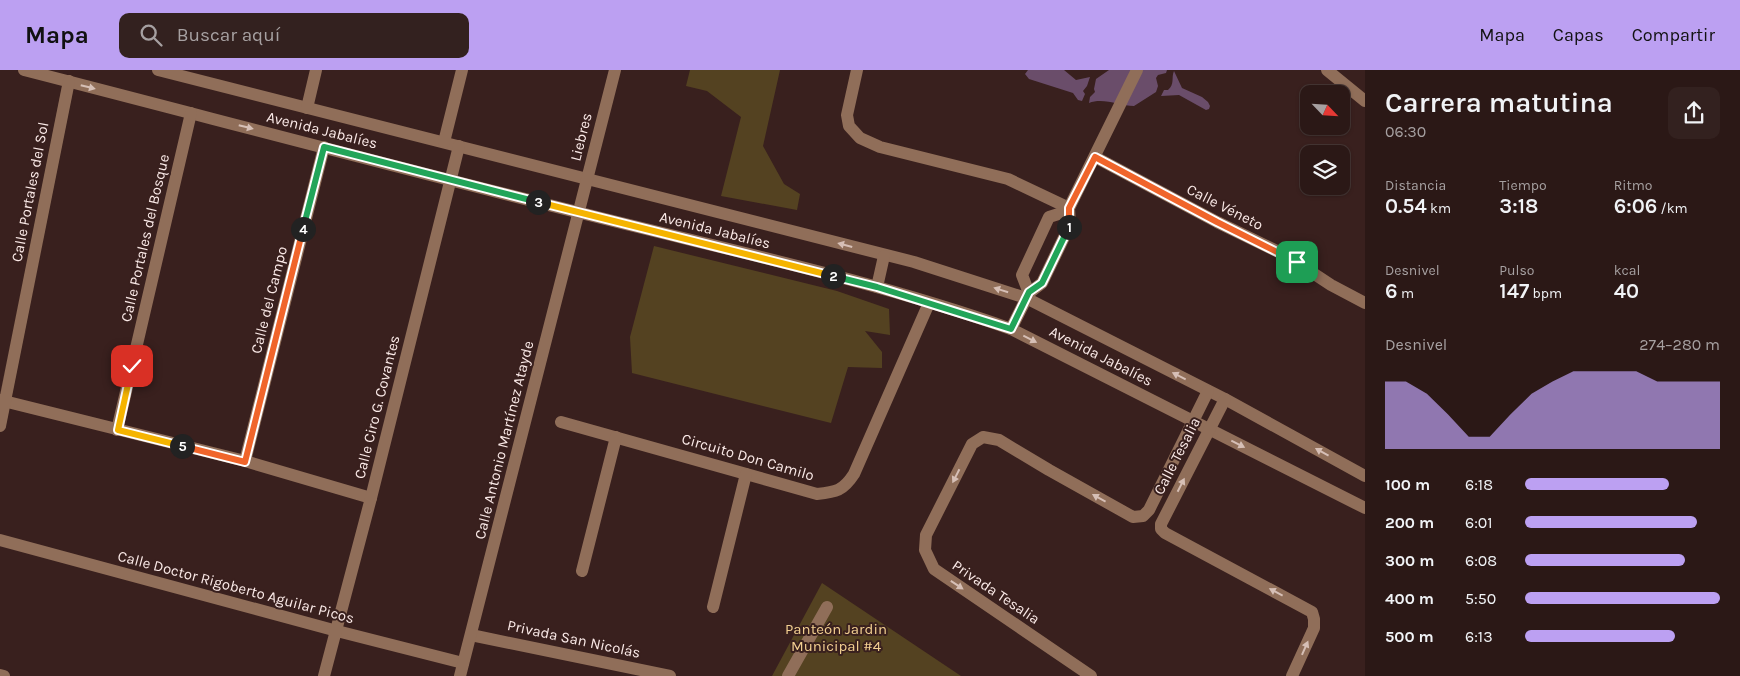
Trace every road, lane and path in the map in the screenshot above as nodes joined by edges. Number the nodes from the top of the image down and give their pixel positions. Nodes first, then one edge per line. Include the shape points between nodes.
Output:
1 (24, 70) edge
2 (160, 70) edge
3 (316, 70) edge
4 (462, 70) edge
5 (615, 70) edge
6 (857, 70) edge
7 (1137, 70) edge
8 (1328, 70) edge
9 (69, 82) junction
10 (1365, 101) edge
11 (307, 108) junction
12 (191, 113) junction
13 (444, 142) junction
14 (459, 146) junction
15 (324, 147) junction
16 (1095, 157) junction
17 (588, 178) junction
18 (451, 180) junction
19 (1069, 210) junction
20 (579, 213) junction
21 (884, 256) junction
22 (877, 287) junction
23 (1027, 295) junction
24 (929, 303) junction
25 (1365, 303) edge
26 (1011, 329) junction
27 (1208, 391) junction
28 (1225, 399) junction
29 (2, 401) edge
30 (1193, 420) junction
31 (561, 422) dead end
32 (0, 426) edge
33 (1209, 429) junction
34 (118, 430) junction
35 (616, 437) junction
36 (245, 462) junction
37 (746, 474) junction
38 (1365, 476) edge
39 (372, 498) junction
40 (1365, 508) edge
41 (1142, 516) joint
42 (0, 540) edge
43 (582, 571) dead end
44 (713, 607) dead end
45 (827, 607) dead end
46 (337, 631) junction
47 (471, 635) junction
48 (463, 663) junction
49 (0, 675) edge
50 (4, 676) edge
51 (324, 676) edge
52 (460, 676) edge
53 (670, 676) edge
54 (788, 676) edge
55 (1091, 676) edge
56 (1292, 676) edge

1 - 9 street, Avenida Jabalíes
2 - 11 street, Avenida Jabalíes
3 - 11 street
4 - 13 street
5 - 17 street, Liebres
6 - 19 street via 847,114 849,126 860,138 880,148 1008,179
7 - 16 street
8 - 10 street
9 -> 12 street, Avenida Jabalíes
9 - 29 street, Calle Portales del Sol
11 - 13 street, Avenida Jabalíes
12 -> 15 street, Avenida Jabalíes
12 - 34 street, Calle Portales del Bosque
13 - 14 street, Avenida Jabalíes
14 - 17 street, Avenida Jabalíes
14 - 18 street, Calle Ciro G. Covantes
15 - 18 street, Avenida Jabalíes
15 - 36 street, Calle del Campo
16 - 19 street
16 - 25 street, Calle Véneto via 1287,256
17 - 20 street, Liebres
21 -> 17 street, Avenida Jabalíes
18 - 20 street, Avenida Jabalíes
18 - 39 street, Calle Ciro G. Covantes
19 - 23 street via 1070,225 1046,275 1042,283
19 - 23 street via 1049,217 1022,275
20 - 22 street, Avenida Jabalíes
20 - 47 street, Calle Antonio Martínez Atayde
21 - 22 street
23 -> 21 street, Avenida Jabalíes
22 - 24 street, Avenida Jabalíes
23 - 26 street
27 -> 23 street, Avenida Jabalíes
24 - 26 street, Avenida Jabalíes
24 - 37 street, Circuito Don Camilo via 847,484 836,492 817,494
26 -> 30 street, Avenida Jabalíes
27 - 28 street, Avenida Jabalíes
27 - 30 street, Calle Tesalia
28 - 33 street, Calle Tesalia
38 -> 28 street, Avenida Jabalíes
29 - 32 street, Calle Portales del Sol
29 - 34 street
30 - 33 street, Avenida Jabalíes
30 - 41 street, Calle Tesalia via 1149,510
31 - 35 street, Circuito Don Camilo
33 -> 40 street, Avenida Jabalíes
56 -> 33 street, Calle Tesalia via 1314,628 1312,612 1161,529
34 - 36 street
35 - 37 street, Circuito Don Camilo
35 - 43 street
36 - 39 street
37 - 44 street
39 - 46 street, Calle Ciro G. Covantes
41 -> 55 street, Privada Tesalia via 1133,517 999,440 983,437 972,444 926,534 925,550 934,569
42 - 46 street, Calle Doctor Rigoberto Aguilar Picos
45 - 54 street
46 - 48 street, Calle Doctor Rigoberto Aguilar Picos
46 - 51 street, Calle Ciro G. Covantes
47 - 48 street, Calle Antonio Martínez Atayde
47 - 53 street, Privada San Nicolás
48 - 52 street, Calle Antonio Martínez Atayde
49 - 50 street

